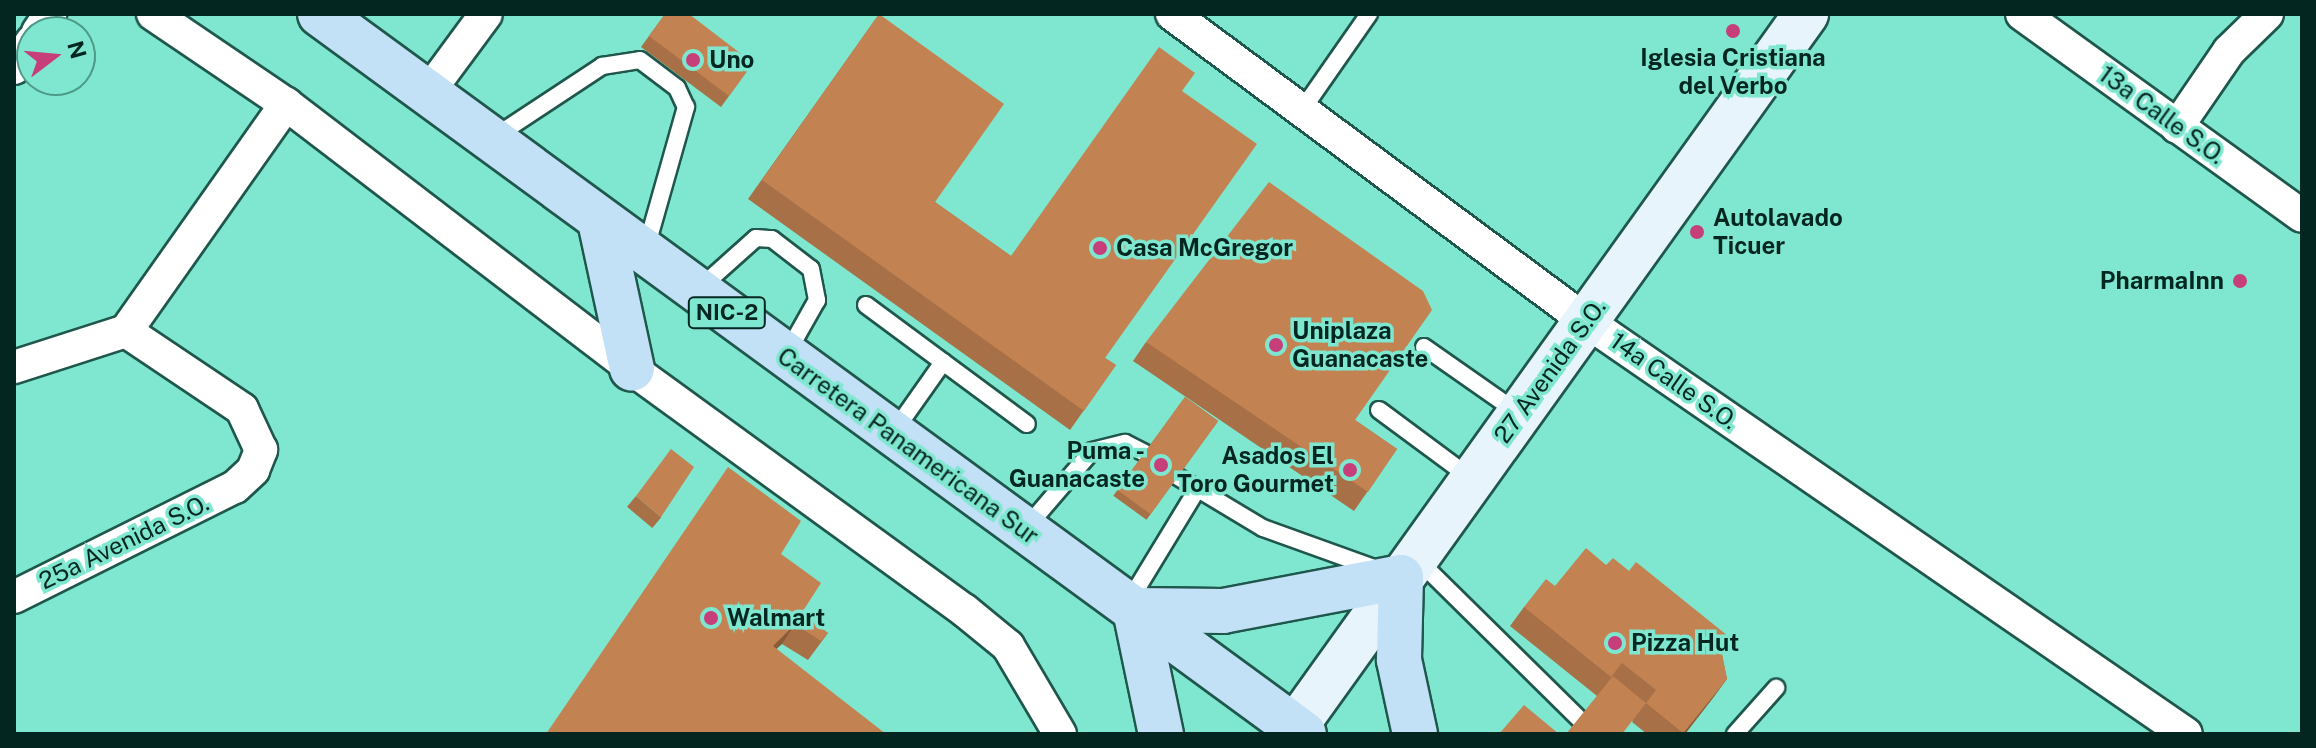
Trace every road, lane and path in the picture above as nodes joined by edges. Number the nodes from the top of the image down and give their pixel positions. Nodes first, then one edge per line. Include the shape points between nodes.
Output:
1 (153, 14) edge
2 (320, 14) edge
3 (486, 14) edge
4 (1172, 14) edge
5 (1369, 14) edge
6 (1806, 14) edge
7 (2022, 14) edge
8 (2267, 14) edge
9 (427, 94) junction
10 (286, 104) junction
11 (1302, 110) junction
12 (2177, 127) junction
13 (491, 140) junction
14 (2302, 216) edge
15 (600, 221) junction
16 (645, 253) junction
17 (697, 291) junction
18 (866, 305) dead end
19 (1586, 321) junction
20 (126, 331) junction
21 (1424, 347) edge
22 (785, 356) junction
23 (943, 362) junction
24 (14, 367) edge
25 (632, 369) junction
26 (1379, 410) edge
27 (1518, 413) junction
28 (1027, 424) dead end
29 (892, 434) junction
30 (1145, 453) edge
31 (1178, 477) edge
32 (1472, 479) junction
33 (1196, 491) junction
34 (1024, 531) junction
35 (1408, 567) junction
36 (14, 597) edge
37 (1131, 607) junction
38 (1776, 688) dead end
39 (1579, 719) edge
40 (1296, 732) edge
41 (1060, 734) edge
42 (1161, 734) edge
43 (1415, 734) edge
44 (1735, 734) edge
45 (2186, 734) edge

1 - 10 street
2 - 9 highway, Carretera Panamericana Sur / NIC-2
3 - 9 street
4 - 11 street, 14a Calle S.O.
5 - 11 lane
6 - 19 main road, 27 Avenida S.O.
7 - 12 street, 13a Calle S.O.
8 - 12 street via 2229,51
9 - 13 highway, Carretera Panamericana Sur / NIC-2
10 - 20 street
10 - 25 street
11 - 19 street, 14a Calle S.O.
12 - 14 street, 13a Calle S.O.
13 - 15 highway, Carretera Panamericana Sur / NIC-2
13 - 16 lane via 602,66 640,60 677,88 686,107
15 - 16 highway, Carretera Panamericana Sur / NIC-2
15 - 25 highway
16 - 17 highway, Carretera Panamericana Sur / NIC-2
17 - 22 highway, Carretera Panamericana Sur / NIC-2
17 - 22 lane via 741,247 772,239 819,283 817,300
18 - 23 lane
19 - 27 main road, 27 Avenida S.O.
19 - 45 street, 14a Calle S.O.
20 - 24 street
20 - 36 street, 25a Avenida S.O. via 242,409 256,428 261,450 235,487
21 - 27 lane
22 - 29 highway, Carretera Panamericana Sur / NIC-2
23 - 28 lane
23 - 29 lane
25 - 41 street via 1008,646
26 - 32 lane
27 - 32 main road, 27 Avenida S.O.
29 - 34 highway, Carretera Panamericana Sur / NIC-2
30 - 34 lane via 1125,443 1092,451
31 - 33 lane
32 - 35 main road, 27 Avenida S.O.
33 - 35 lane via 1263,528
33 - 37 lane
34 - 37 highway, Carretera Panamericana Sur / NIC-2
35 - 37 highway via 1223,611
35 - 39 lane
35 - 40 main road, 27 Avenida S.O.
35 - 43 highway via 1399,660
37 - 40 highway, Carretera Panamericana Sur / NIC-2
37 - 42 highway
38 - 44 lane

